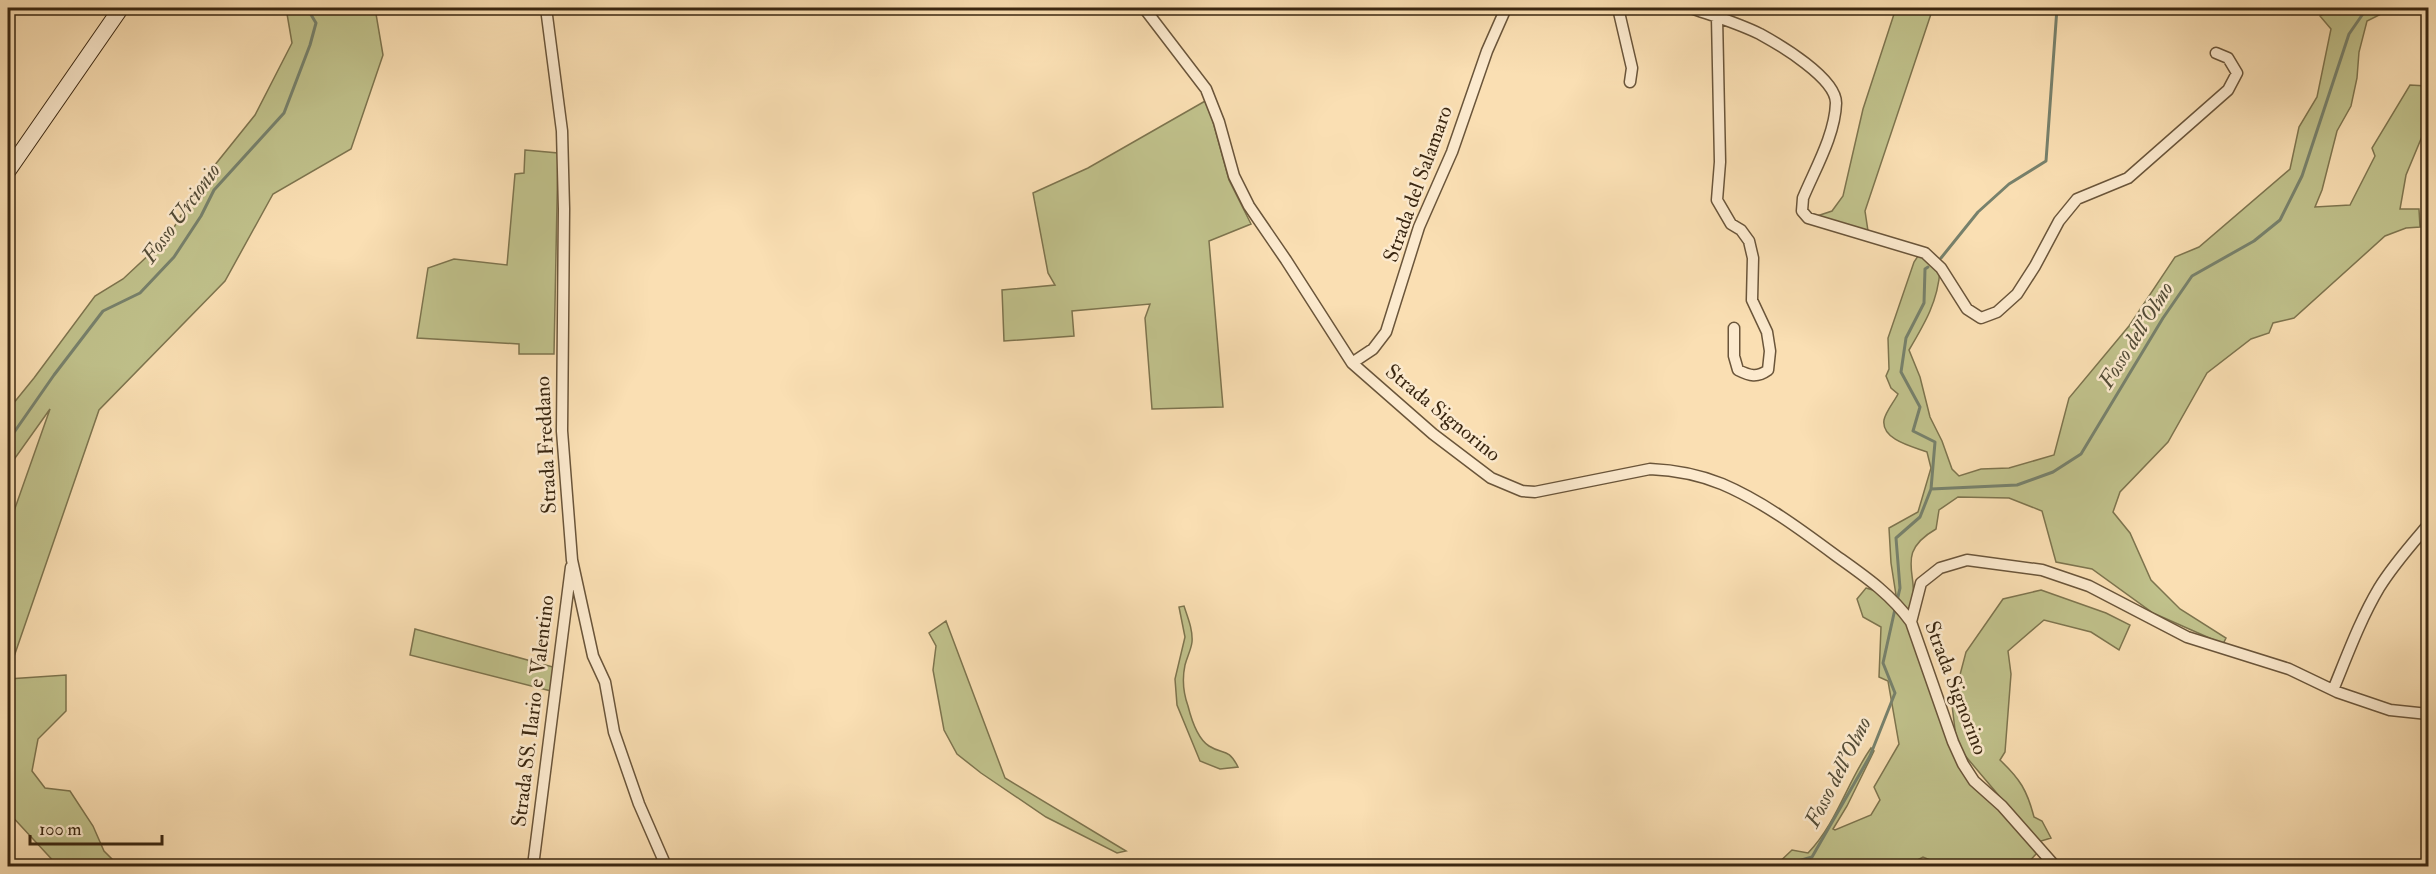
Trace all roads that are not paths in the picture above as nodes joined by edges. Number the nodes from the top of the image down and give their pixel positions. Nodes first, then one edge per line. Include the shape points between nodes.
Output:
1 (121, 8) edge
2 (546, 8) edge
3 (1144, 8) edge
4 (1506, 8) edge
5 (1618, 8) edge
6 (1691, 8) edge
7 (1717, 17) junction
8 (2216, 53) dead end
9 (1630, 82) dead end
10 (8, 171) edge
11 (1734, 328) dead end
12 (1352, 363) junction
13 (2428, 525) edge
14 (572, 560) junction
15 (1911, 622) junction
16 (2333, 690) junction
17 (2428, 714) edge
18 (533, 867) edge
19 (666, 867) edge
20 (2055, 867) edge

1 - 10 street
2 - 14 street, Strada Freddano via 562,131 562,431
3 - 12 street, Strada Signorino via 1206,89 1234,176 1249,206
4 - 12 street, Strada del Salamaro via 1419,227 1386,332 1373,349
5 - 9 street via 1632,68
6 - 7 street
7 - 8 street via 1758,33 1795,55 1828,83 1836,100 1832,126 1803,198 1802,211 1808,218 1925,253 1941,268 1967,309 1981,318 1997,312 2016,294 2036,266 2059,221 2077,199 2128,178 2228,90 2237,73 2228,58
7 - 11 street via 1717,200 1731,224 1749,241 1753,258 1752,300 1767,332 1768,370 1749,376 1738,369
12 - 15 street, Strada Signorino via 1491,478 1535,492 1650,469 1721,484 1774,513 1828,550 1883,590
13 - 16 street via 2380,587
14 - 18 street, Strada SS. Ilario e Valentino
14 - 19 street, Strada Freddano via 593,656 605,682 614,732
15 - 16 street via 1921,583 1940,568 1967,560 2043,570 2090,586 2187,637 2289,669
15 - 20 street, Strada Signorino via 1963,764 1974,781 2002,806
16 - 17 street via 2390,710

